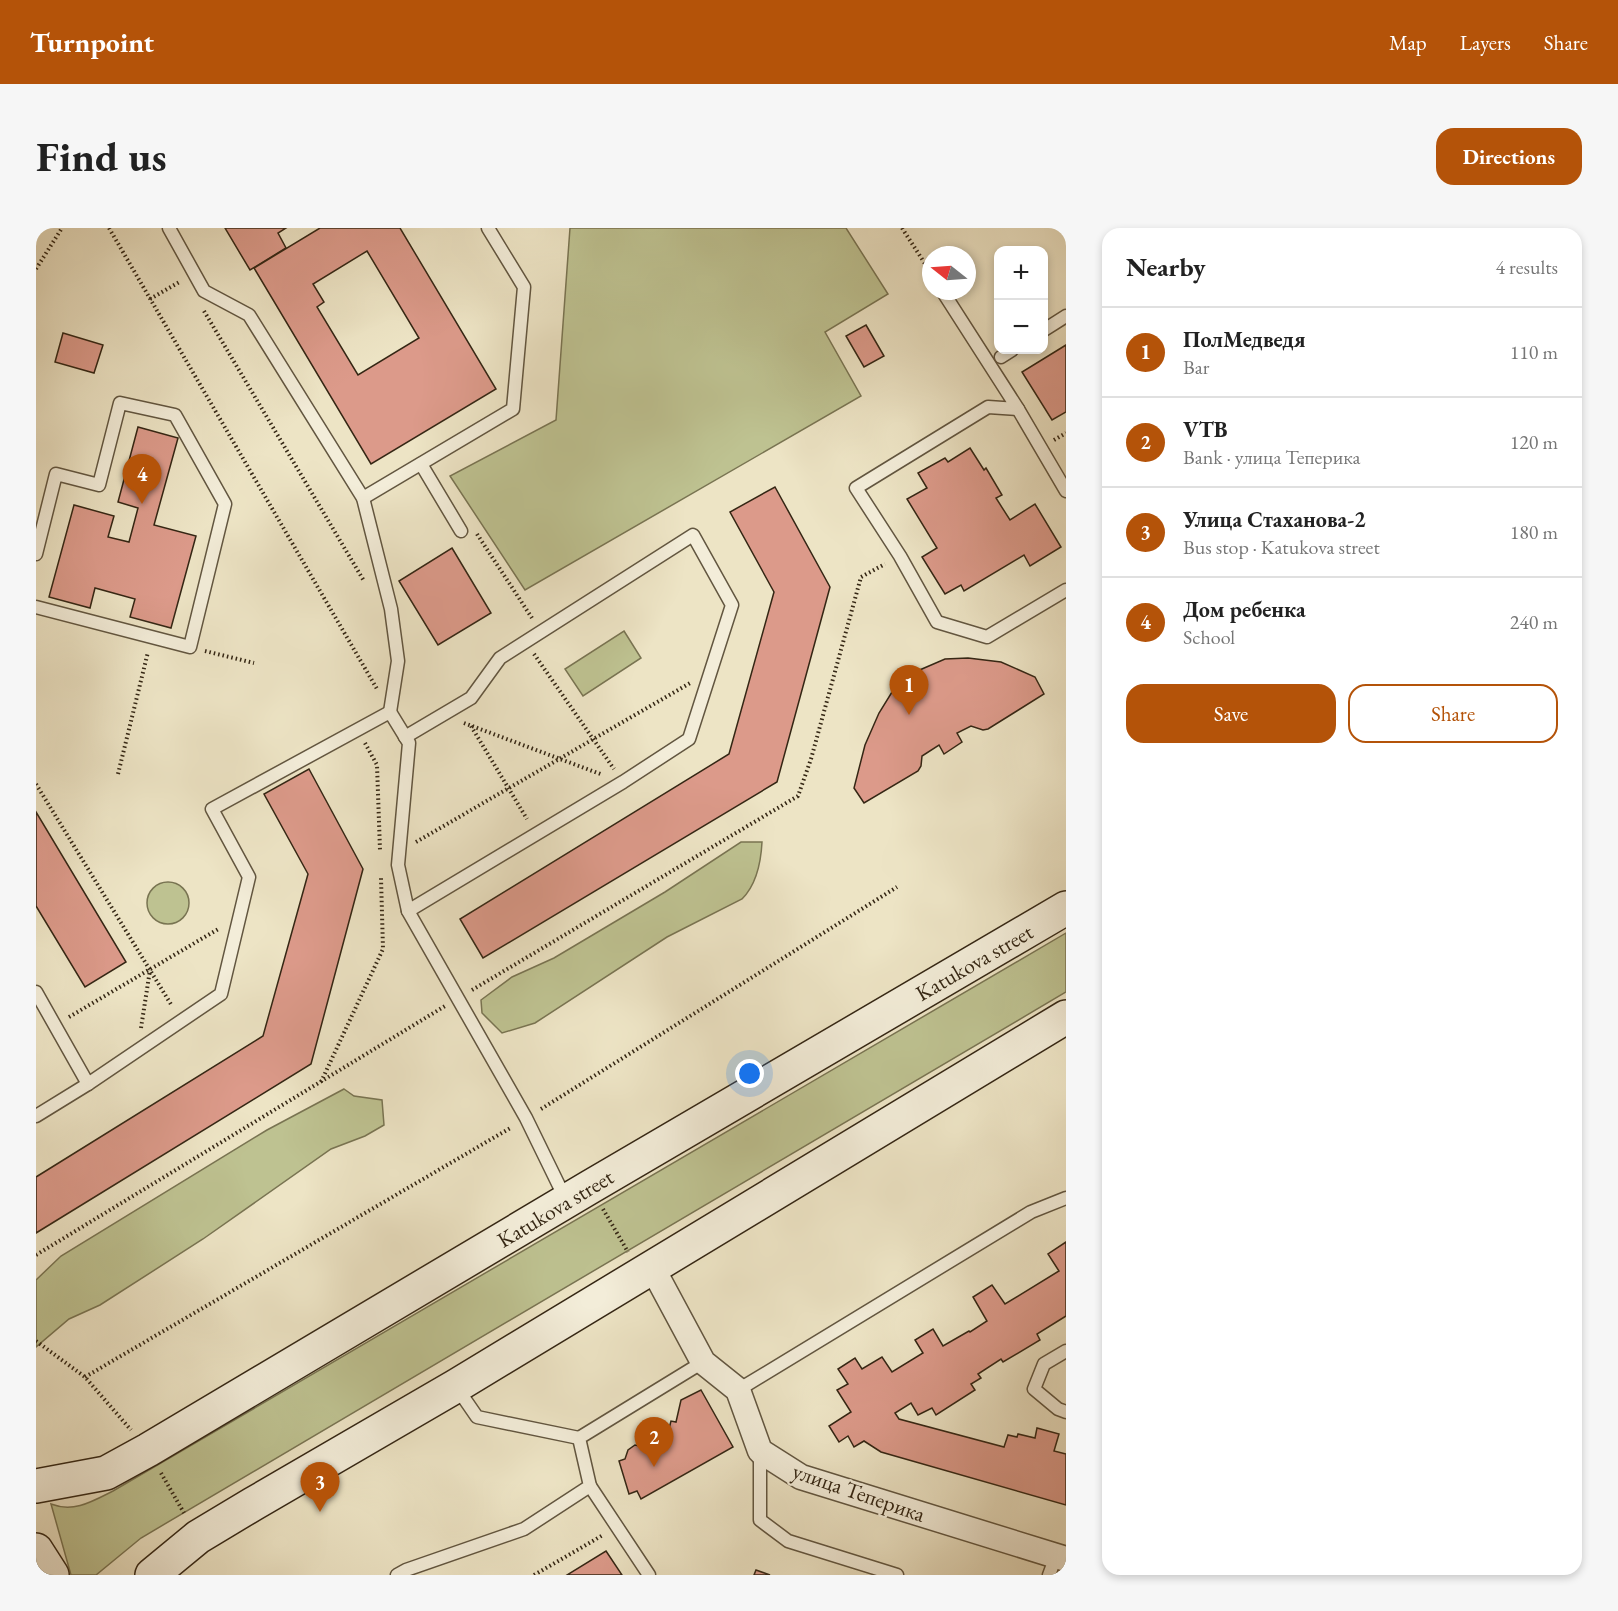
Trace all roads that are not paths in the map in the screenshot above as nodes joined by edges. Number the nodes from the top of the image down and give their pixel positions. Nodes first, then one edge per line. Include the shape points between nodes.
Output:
1 (169, 228) edge
2 (488, 228) edge
3 (948, 300) edge
4 (1066, 316) edge
5 (1048, 327) edge
6 (1006, 354) edge
7 (1001, 357) dead end
8 (1017, 409) junction
9 (421, 464) junction
10 (1066, 492) edge
11 (363, 498) junction
12 (466, 529) road end
13 (36, 554) edge
14 (1066, 590) edge
15 (36, 607) edge
16 (390, 712) junction
17 (405, 737) junction
18 (1066, 908) edge
19 (408, 911) junction
20 (36, 992) edge
21 (1066, 1017) edge
22 (88, 1084) junction
23 (36, 1116) edge
24 (578, 1194) junction
25 (1066, 1198) edge
26 (646, 1270) junction
27 (1066, 1351) edge
28 (703, 1362) junction
29 (456, 1386) junction
30 (738, 1390) junction
31 (1066, 1412) edge
32 (579, 1438) junction
33 (760, 1452) junction
34 (36, 1470) edge
35 (73, 1480) junction
36 (36, 1486) edge
37 (590, 1486) junction
38 (36, 1550) edge
39 (1057, 1563) edge
40 (52, 1575) edge
41 (152, 1575) edge
42 (397, 1575) edge
43 (649, 1575) edge
44 (897, 1575) edge

1 - 11 lane via 204,291 249,315
2 - 9 lane via 524,287 513,409
3 - 8 lane
4 - 5 lane
6 - 7 lane
8 - 10 lane
8 - 14 lane via 988,406 856,488 937,622 987,637
9 - 11 lane
9 - 12 lane
11 - 16 lane via 391,609 398,661
13 - 15 lane via 57,474 99,485 120,403 175,415 225,504 190,647
16 - 17 lane
16 - 22 lane via 212,808 249,877 221,994
17 - 19 lane via 409,743 398,865
17 - 19 lane via 471,698 500,658 693,535 732,605 689,739 623,783
18 - 24 main road, Katukova street
19 - 24 lane via 526,1118
20 - 22 lane
21 - 26 main road
22 - 23 lane
24 - 35 main road, Katukova street via 148,1450 106,1473
25 - 30 lane via 1031,1212
26 - 28 street
26 - 29 main road
27 - 31 lane via 1044,1364 1034,1389
28 - 30 street
28 - 32 lane
29 - 32 lane via 477,1417
29 - 41 main road via 198,1537
30 - 33 street
32 - 37 lane
33 - 39 street, улица Теперика via 801,1477
33 - 44 lane via 760,1520 788,1541
34 - 35 main road
35 - 36 main road, Katukova street
37 - 42 lane via 524,1529
37 - 43 lane
38 - 40 main road

